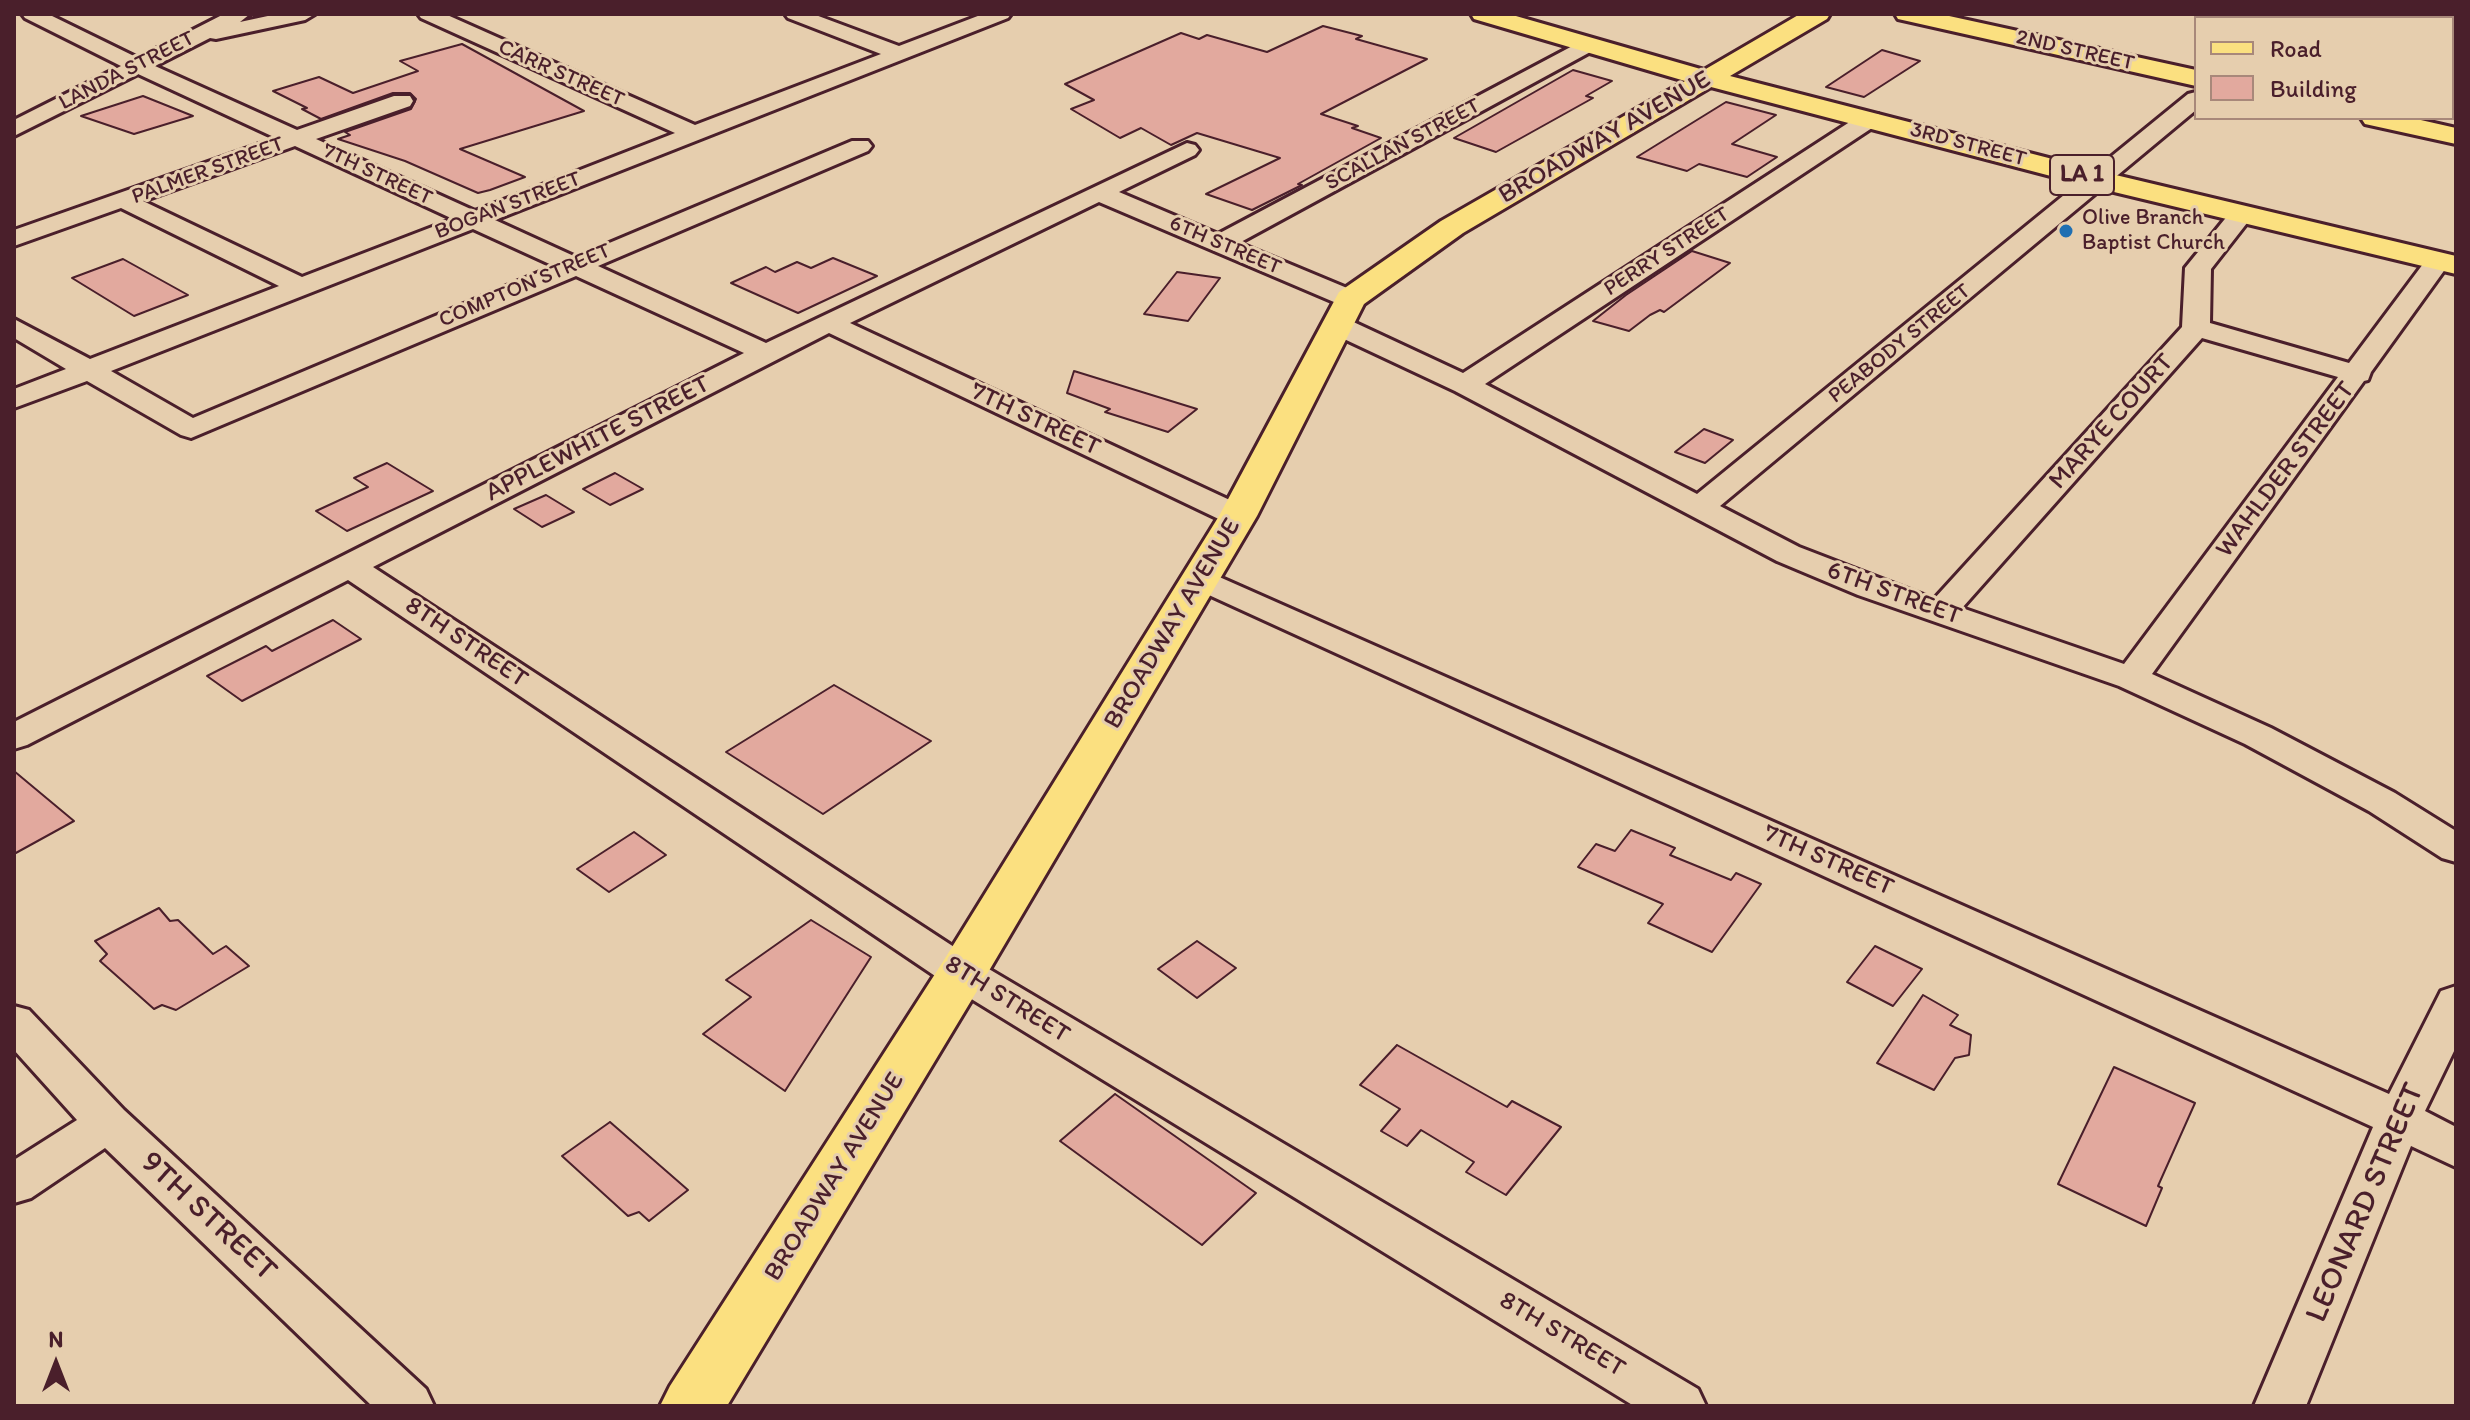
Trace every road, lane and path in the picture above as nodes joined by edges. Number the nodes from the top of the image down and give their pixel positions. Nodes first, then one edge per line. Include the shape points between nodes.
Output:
1 (240, 14) edge
2 (305, 14) edge
3 (428, 14) edge
4 (795, 14) edge
5 (1483, 14) edge
6 (1818, 14) edge
7 (1907, 14) edge
8 (37, 15) edge
9 (992, 15) edge
10 (14, 27) edge
11 (189, 39) junction
12 (1587, 46) junction
13 (898, 53) junction
14 (136, 65) junction
15 (2194, 78) edge
16 (1709, 79) junction
17 (402, 101) dead end
18 (2194, 101) edge
19 (1870, 119) junction
20 (2384, 120) edge
21 (14, 129) edge
22 (693, 133) junction
23 (2456, 136) edge
24 (298, 138) junction
25 (860, 146) dead end
26 (1187, 150) dead end
27 (2099, 180) junction
28 (1100, 193) junction
29 (125, 201) junction
30 (2242, 214) junction
31 (473, 219) junction
32 (14, 238) edge
33 (1220, 243) junction
34 (2447, 263) edge
35 (573, 265) junction
36 (301, 287) junction
37 (1344, 312) junction
38 (831, 324) junction
39 (14, 327) edge
40 (2196, 328) junction
41 (766, 353) junction
42 (88, 370) junction
43 (2358, 374) junction
44 (1465, 385) junction
45 (14, 399) edge
46 (1700, 507) junction
47 (1238, 516) junction
48 (350, 566) junction
49 (1199, 578) junction
50 (1941, 612) junction
51 (2131, 678) junction
52 (14, 737) edge
53 (2456, 849) edge
54 (962, 973) junction
55 (2456, 1002) edge
56 (14, 1022) edge
57 (2399, 1119) junction
58 (108, 1123) junction
59 (2456, 1148) edge
60 (14, 1184) edge
61 (408, 1406) edge
62 (692, 1406) edge
63 (1680, 1406) edge
64 (2280, 1406) edge

1 - 11 street, LANDA STREET
2 - 11 street
3 - 22 street, CARR STREET
4 - 13 street
5 - 12 main road, 3RD STREET / LA 1
6 - 16 main road, BROADWAY AVENUE
7 - 15 main road, 2ND STREET
8 - 10 street
8 - 14 street, 7TH STREET
9 - 13 street, BOGAN STREET
11 - 14 street, LANDA STREET
12 - 16 main road, 3RD STREET / LA 1
12 - 33 street, SCALLAN STREET
13 - 22 street, BOGAN STREET
14 - 21 street, LANDA STREET
14 - 24 street, 7TH STREET
16 - 19 main road, 3RD STREET / LA 1
16 - 37 main road, BROADWAY AVENUE via 1452,227
17 - 24 street, PALMER STREET
18 - 27 street, PEABODY STREET
19 - 27 main road, 3RD STREET / LA 1
19 - 44 street, PERRY STREET
20 - 23 main road
22 - 31 street, BOGAN STREET
24 - 29 street, PALMER STREET
24 - 31 street, 7TH STREET
25 - 35 street, COMPTON STREET
26 - 28 street, APPLEWHITE STREET
27 - 30 main road, 3RD STREET / LA 1
27 - 46 street, PEABODY STREET
28 - 33 street, 6TH STREET
28 - 38 street, APPLEWHITE STREET
29 - 32 street, PALMER STREET
29 - 36 street
30 - 34 main road, 3RD STREET / LA 1
30 - 40 street via 2198,268
31 - 35 street, 7TH STREET
31 - 36 street, BOGAN STREET
33 - 37 street, 6TH STREET
34 - 43 street, WAHLDER STREET
35 - 41 street, 7TH STREET
35 - 42 street, COMPTON STREET via 191,429
36 - 42 street, BOGAN STREET
37 - 44 street, 6TH STREET
37 - 47 main road, BROADWAY AVENUE
38 - 41 street, APPLEWHITE STREET
38 - 47 street, 7TH STREET
39 - 42 street
40 - 43 street
40 - 50 street, MARYE COURT
41 - 48 street, APPLEWHITE STREET
42 - 45 street, BOGAN STREET
43 - 51 street, WAHLDER STREET
44 - 46 street, 6TH STREET
46 - 50 street, 6TH STREET via 1788,554
47 - 49 main road, BROADWAY AVENUE
48 - 52 street, APPLEWHITE STREET
48 - 54 street, 8TH STREET
49 - 54 main road, BROADWAY AVENUE
49 - 57 street, 7TH STREET
50 - 51 street, 6TH STREET
51 - 53 street, 6TH STREET via 2258,736 2382,802
54 - 62 main road, BROADWAY AVENUE
54 - 63 street, 8TH STREET
55 - 57 street, LEONARD STREET
56 - 58 street, 9TH STREET
57 - 59 street, 7TH STREET
57 - 64 street, LEONARD STREET
58 - 60 street
58 - 61 street, 9TH STREET

